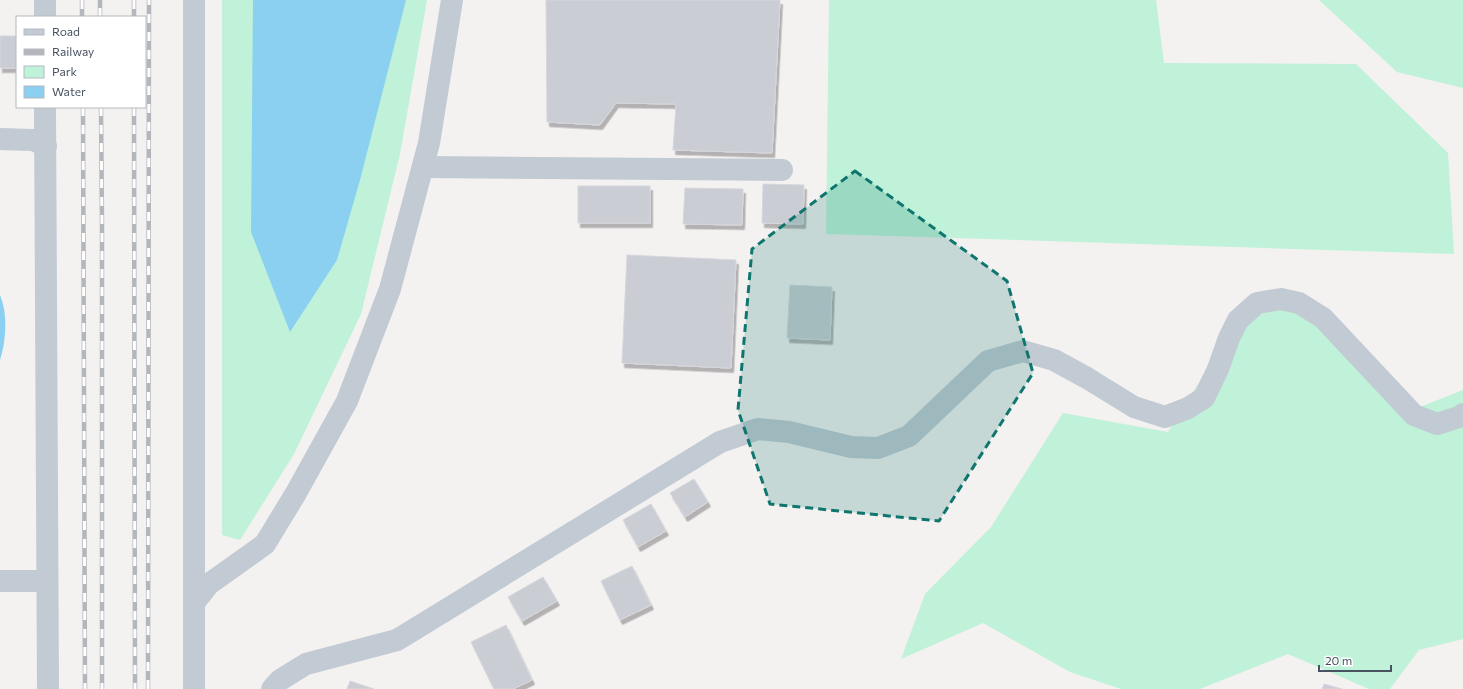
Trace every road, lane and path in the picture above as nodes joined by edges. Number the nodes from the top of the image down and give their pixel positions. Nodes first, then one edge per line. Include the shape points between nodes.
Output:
1 (45, 0) edge
2 (194, 0) edge
3 (452, 0) edge
4 (45, 16) edge
5 (46, 108) edge
6 (0, 139) edge
7 (46, 146) junction
8 (423, 167) junction
9 (782, 170) dead end
10 (1463, 414) edge
11 (0, 580) edge
12 (47, 582) junction
13 (194, 603) junction
14 (48, 689) edge
15 (194, 689) edge
16 (272, 689) edge

1 - 4 street
2 - 13 street
3 - 8 street
5 - 7 street
6 - 7 street via 33,140
7 - 12 street
8 - 9 street
8 - 13 street via 390,289 347,400 265,544 209,584
10 - 16 street via 1437,424 1414,415 1323,318 1299,303 1281,299 1257,304 1238,320 1204,398 1165,417 1134,407 1054,360 1022,351 988,360 909,436 878,448 851,447 789,432 758,429 720,442 398,640 306,664 280,680
11 - 12 street
12 - 14 street
13 - 15 street

